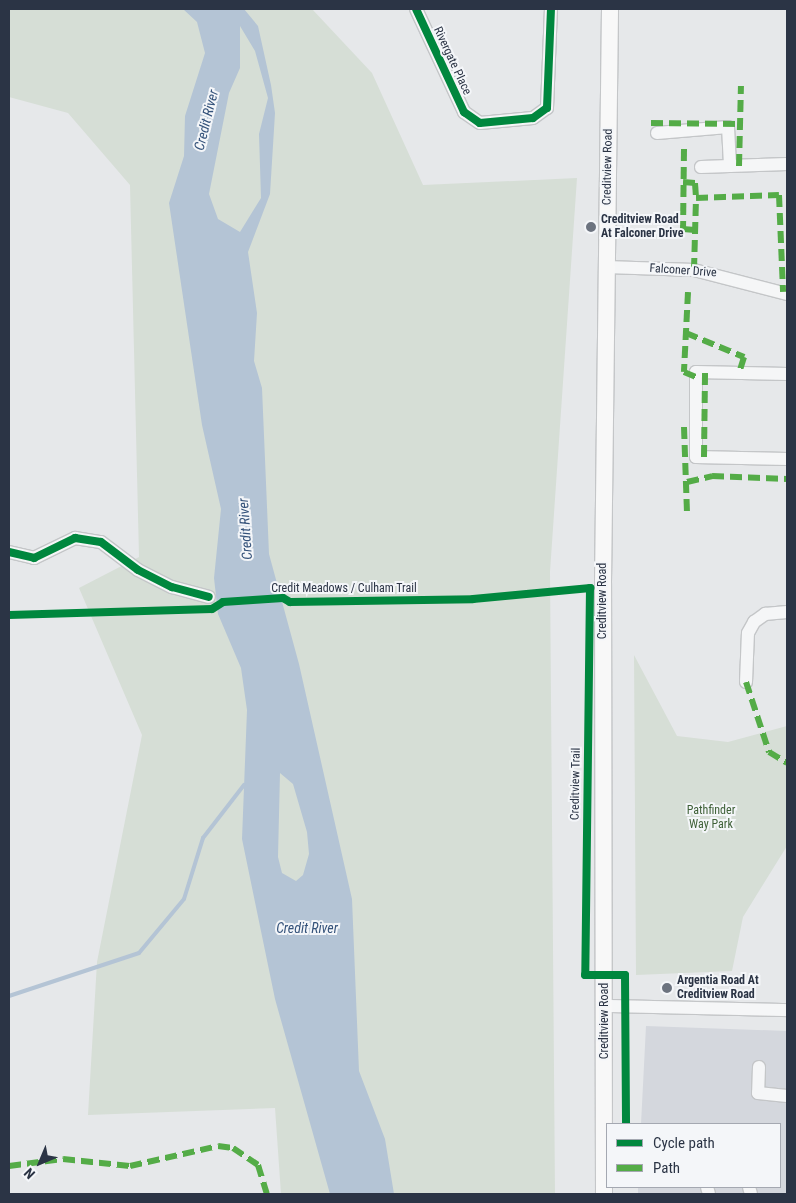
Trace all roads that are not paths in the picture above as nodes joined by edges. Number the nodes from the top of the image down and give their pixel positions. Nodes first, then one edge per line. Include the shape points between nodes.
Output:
1 (416, 9) edge
2 (551, 9) edge
3 (610, 9) edge
4 (657, 133) dead end
5 (787, 164) edge
6 (730, 166) junction
7 (701, 167) dead end
8 (606, 268) junction
9 (787, 294) edge
10 (787, 374) edge
11 (787, 459) edge
12 (9, 552) edge
13 (209, 597) dead end
14 (787, 612) edge
15 (746, 682) dead end
16 (606, 1006) junction
17 (787, 1010) edge
18 (759, 1067) dead end
19 (787, 1096) edge
20 (604, 1194) edge

1 - 2 street, Rivergate Place via 464,112 480,123 536,118 547,108
3 - 8 main road, Creditview Road
4 - 6 street via 728,127
5 - 6 street
6 - 7 street
8 - 9 street, Falconer Drive via 694,270
8 - 16 main road, Creditview Road
10 - 11 street via 696,372 696,457
12 - 13 street via 34,558 75,538 102,542 138,570 172,587
14 - 15 street via 765,614 754,622 748,633
16 - 17 street
16 - 20 main road, Creditview Road
18 - 19 street via 758,1093

